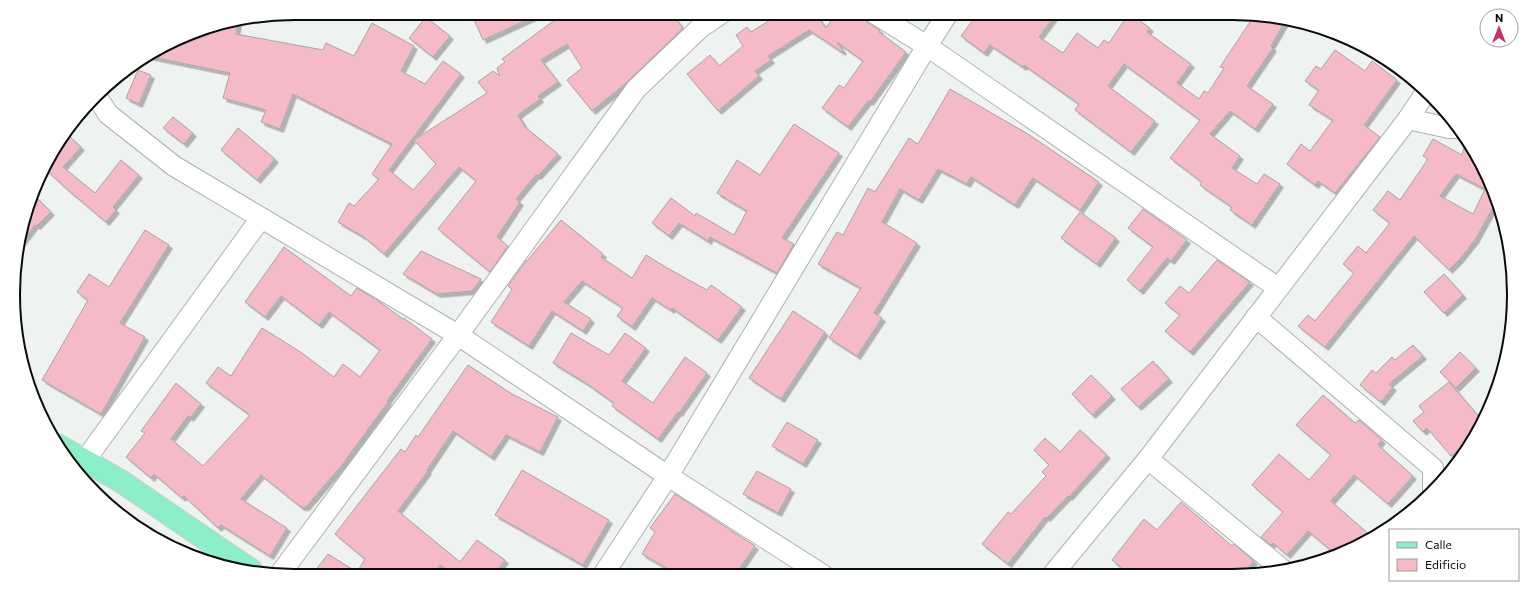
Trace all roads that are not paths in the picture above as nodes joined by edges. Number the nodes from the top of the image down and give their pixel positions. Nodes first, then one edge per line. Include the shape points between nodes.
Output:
1 (712, 20) edge
2 (885, 20) edge
3 (943, 20) edge
4 (926, 46) junction
5 (1423, 97) edge
6 (99, 101) edge
7 (1408, 119) junction
8 (1451, 128) edge
9 (261, 218) junction
10 (1278, 288) junction
11 (1256, 317) junction
12 (458, 335) junction
13 (1148, 458) junction
14 (82, 466) edge
15 (668, 476) junction
16 (1433, 482) edge
17 (243, 564) edge
18 (1277, 565) edge
19 (284, 568) edge
20 (607, 569) edge
21 (814, 569) edge
22 (1057, 569) edge

1 - 12 street via 636,89
2 - 4 street
3 - 4 street
4 - 10 street
4 - 15 street
5 - 7 street
6 - 9 street via 108,114 174,166
7 - 8 street
7 - 10 street
9 - 12 street
9 - 14 street
10 - 11 street
11 - 13 street
11 - 16 street via 1433,468
12 - 15 street
12 - 19 street
13 - 18 street
13 - 22 street
14 - 17 main road via 119,480
15 - 20 street
15 - 21 street

